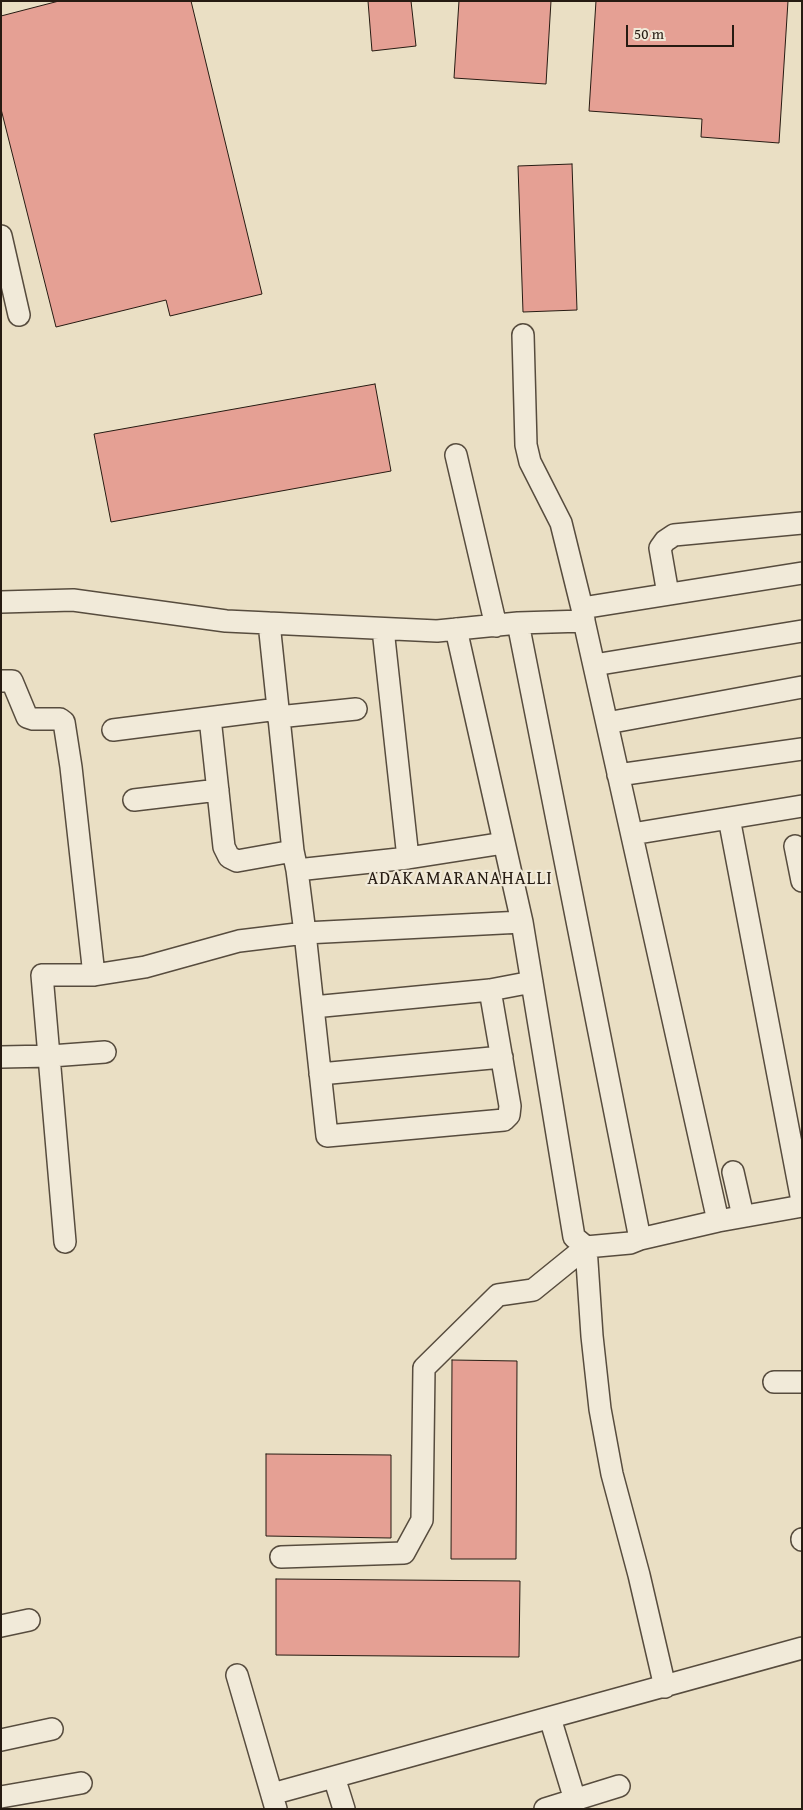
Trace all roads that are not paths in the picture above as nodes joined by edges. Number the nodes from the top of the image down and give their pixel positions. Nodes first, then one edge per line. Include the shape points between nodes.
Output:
1 (1, 236) edge
2 (19, 315) dead end
3 (523, 335) dead end
4 (456, 455) dead end
5 (802, 523) edge
6 (802, 573) edge
7 (668, 594) junction
8 (1, 602) edge
9 (583, 614) junction
10 (269, 623) junction
11 (518, 623) junction
12 (496, 626) junction
13 (383, 629) junction
14 (456, 629) junction
15 (802, 631) edge
16 (594, 664) junction
17 (1, 681) edge
18 (802, 687) edge
19 (356, 708) dead end
20 (278, 713) junction
21 (210, 718) junction
22 (607, 723) junction
23 (113, 730) dead end
24 (802, 749) edge
25 (618, 775) junction
26 (218, 790) junction
27 (134, 800) dead end
28 (802, 806) edge
29 (729, 818) junction
30 (632, 834) junction
31 (504, 843) junction
32 (795, 846) dead end
33 (408, 858) junction
34 (295, 861) junction
35 (802, 881) edge
36 (522, 922) junction
37 (306, 933) junction
38 (94, 975) junction
39 (532, 982) junction
40 (490, 990) junction
41 (313, 1006) junction
42 (105, 1052) dead end
43 (50, 1056) junction
44 (1, 1057) edge
45 (502, 1058) junction
46 (320, 1074) junction
47 (733, 1172) dead end
48 (802, 1201) edge
49 (802, 1206) edge
50 (742, 1216) junction
51 (718, 1221) junction
52 (640, 1239) junction
53 (65, 1242) dead end
54 (586, 1247) junction
55 (774, 1382) dead end
56 (802, 1382) edge
57 (281, 1557) dead end
58 (30, 1620) dead end
59 (1, 1626) edge
60 (798, 1654) edge
61 (237, 1675) dead end
62 (665, 1687) junction
63 (550, 1718) junction
64 (52, 1729) dead end
65 (1, 1740) edge
66 (334, 1777) junction
67 (81, 1783) dead end
68 (619, 1786) dead end
69 (1, 1797) edge
70 (575, 1800) junction
71 (275, 1805) edge
72 (549, 1808) edge
73 (344, 1809) edge

1 - 2 street
3 - 9 street via 526,446 530,462 561,523
4 - 12 street
5 - 7 street via 674,536 664,541 660,548
6 - 7 street
7 - 9 street
8 - 10 street via 73,600 226,621
9 - 11 street
9 - 16 street
10 - 13 street
10 - 20 street
11 - 12 street
11 - 52 street
12 - 14 street
13 - 14 street
13 - 33 street
14 - 31 street
15 - 16 street
16 - 22 street
17 - 38 street via 12,681 27,717 64,722
18 - 22 street
19 - 20 street
20 - 21 street
20 - 34 street
21 - 23 street
21 - 26 street
22 - 25 street
24 - 25 street
25 - 30 street
26 - 27 street
26 - 34 street via 224,847 229,857 237,860
28 - 29 street
29 - 30 street
29 - 48 street
30 - 51 street
31 - 33 street
31 - 36 street
32 - 35 street
33 - 34 street
34 - 37 street
36 - 37 street
36 - 39 street
37 - 38 street via 239,940 145,967
37 - 41 street
38 - 43 street via 42,975
39 - 40 street
39 - 54 street via 574,1237
40 - 41 street
40 - 45 street
41 - 46 street
42 - 43 street
43 - 44 street
43 - 53 street
45 - 46 street
45 - 46 street via 510,1106 509,1116 504,1120 327,1136
47 - 50 street
49 - 50 street
50 - 51 street
51 - 52 street
52 - 54 street
54 - 57 street via 533,1290 498,1295 424,1368 422,1520 404,1553
54 - 62 street via 600,1409 612,1474
55 - 56 street
58 - 59 street
60 - 62 street
61 - 71 street
62 - 63 street
63 - 66 street
63 - 70 street
64 - 65 street
66 - 71 street
66 - 73 street
67 - 69 street
68 - 70 street
70 - 72 street

